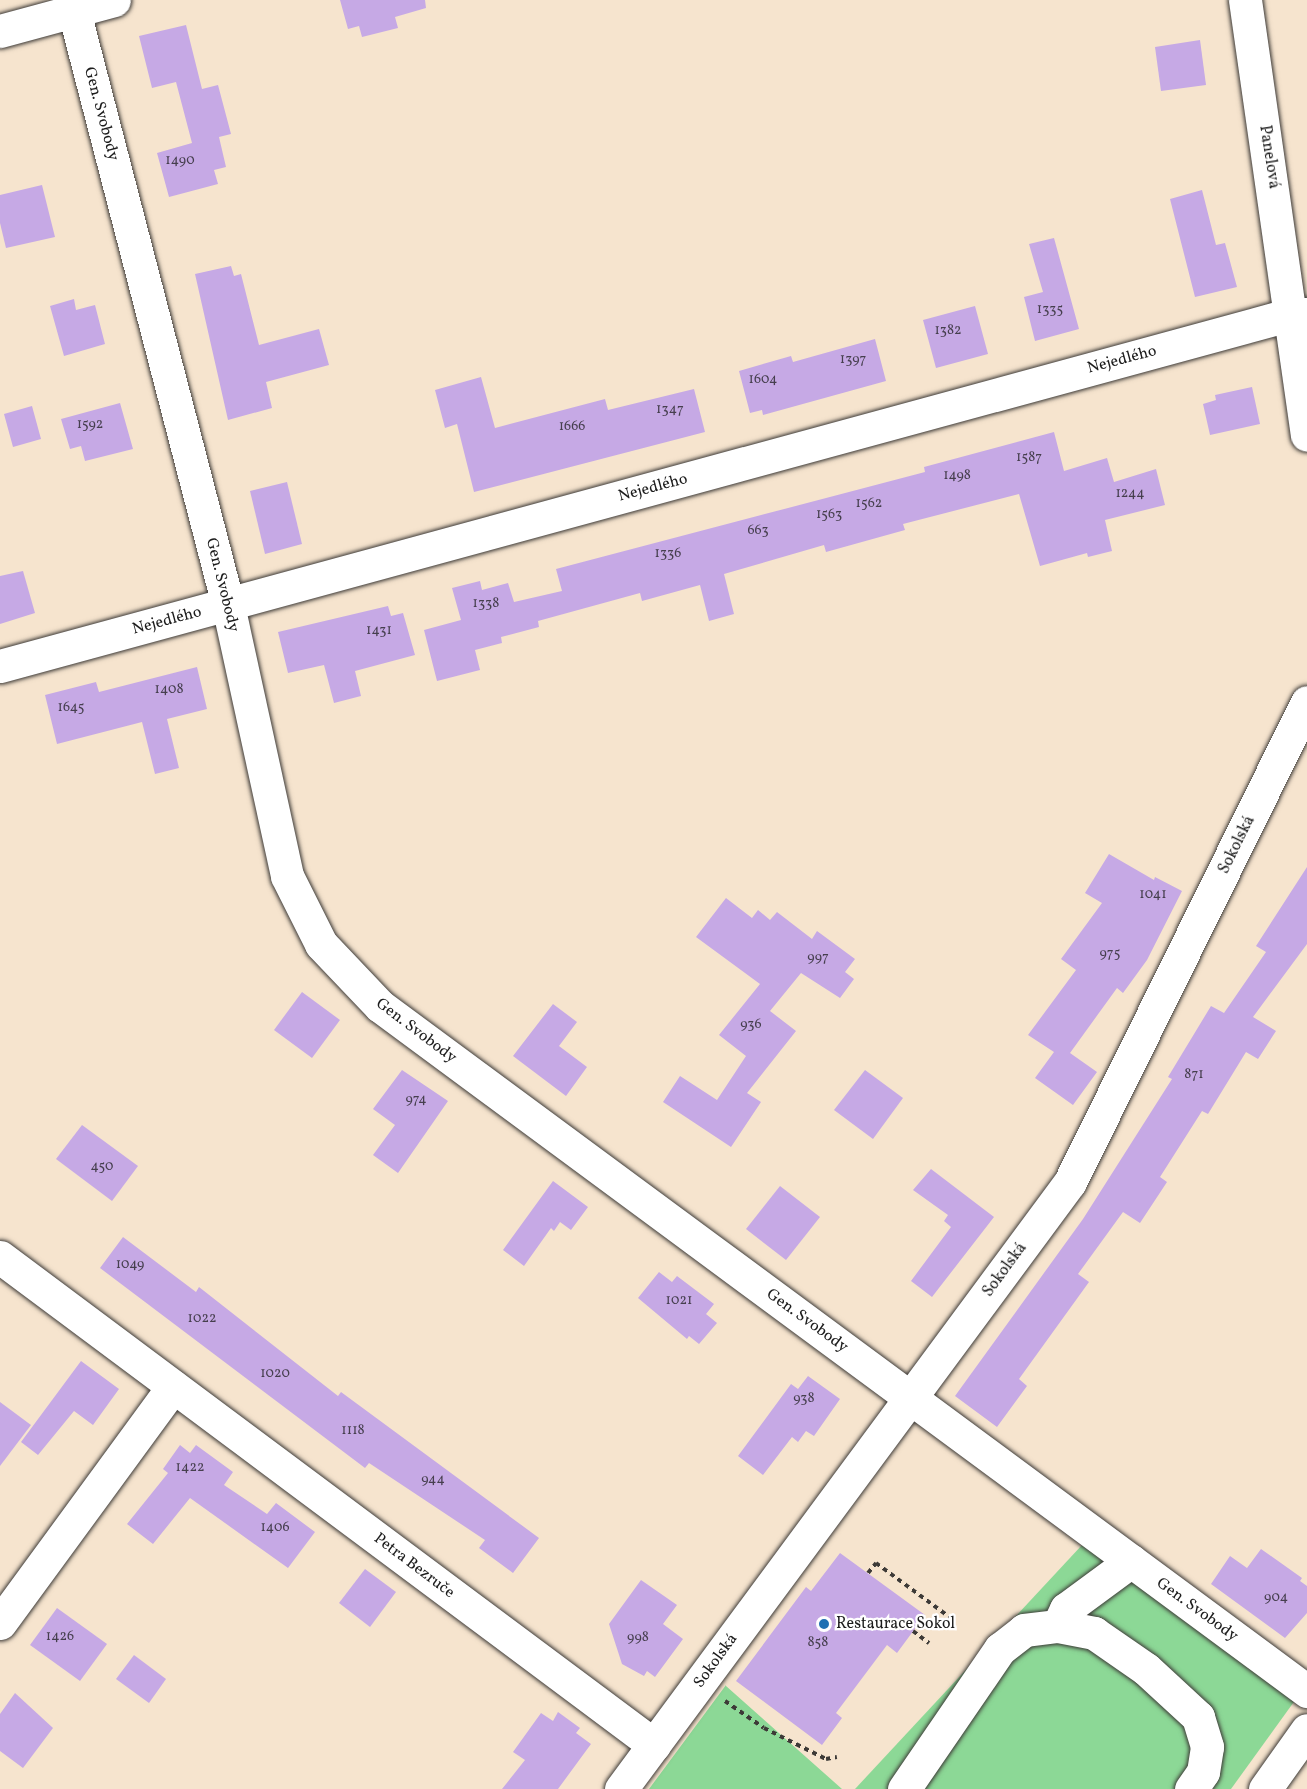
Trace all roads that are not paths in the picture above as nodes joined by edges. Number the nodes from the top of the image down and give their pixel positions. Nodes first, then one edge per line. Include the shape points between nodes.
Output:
1 (114, 0) edge
2 (1245, 0) edge
3 (72, 6) edge
4 (0, 31) edge
5 (1300, 314) edge
6 (1307, 435) edge
7 (228, 605) junction
8 (0, 666) edge
9 (1307, 702) edge
10 (0, 1257) edge
11 (173, 1387) junction
12 (911, 1398) junction
13 (1131, 1561) junction
14 (0, 1623) edge
15 (1058, 1626) junction
16 (1307, 1691) edge
17 (1307, 1730) edge
18 (654, 1745) junction
19 (621, 1789) edge
20 (904, 1789) edge
21 (1191, 1789) edge
22 (1265, 1789) edge

1 - 3 street
2 - 5 street, Panelová
3 - 4 street
3 - 7 street, Gen. Svobody
5 - 6 street
5 - 7 street, Nejedlého
7 - 8 street, Nejedlého
7 - 12 street, Gen. Svobody via 287,876 321,944 380,1006
9 - 12 street, Sokolská via 1070,1182
10 - 11 street, Petra Bezruče
11 - 14 street
11 - 18 street, Petra Bezruče
12 - 13 street, Gen. Svobody
12 - 18 street, Sokolská
13 - 15 street via 1066,1609
13 - 16 street, Gen. Svobody
15 - 20 street via 1024,1630 1000,1649
15 - 21 street via 1095,1633 1146,1669 1198,1718 1207,1747 1203,1772
17 - 22 street
18 - 19 street, Sokolská

